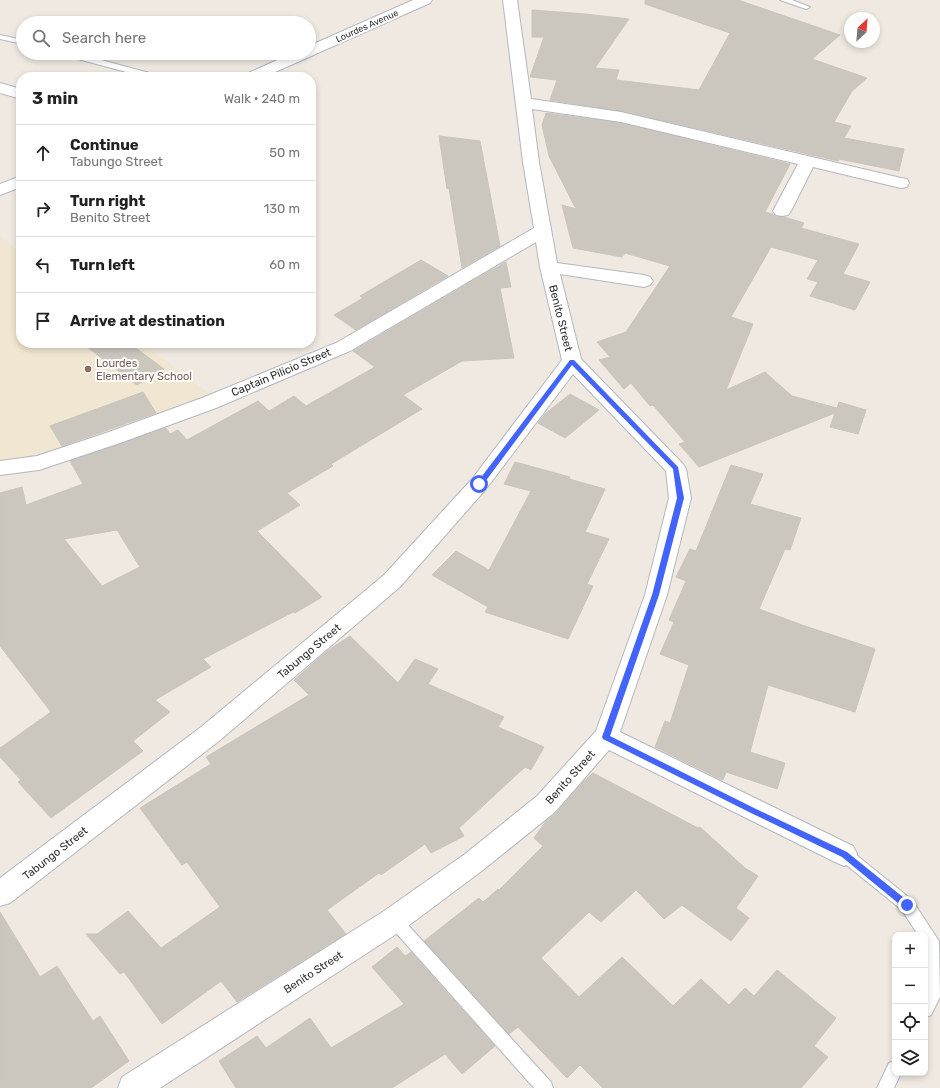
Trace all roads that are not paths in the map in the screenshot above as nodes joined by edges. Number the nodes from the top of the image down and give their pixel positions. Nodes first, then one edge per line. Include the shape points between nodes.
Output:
1 (425, 0) edge
2 (510, 0) edge
3 (784, 0) edge
4 (806, 7) dead end
5 (0, 37) edge
6 (16, 40) edge
7 (316, 48) edge
8 (92, 60) edge
9 (290, 60) edge
10 (136, 72) edge
11 (262, 72) edge
12 (2, 90) edge
13 (16, 93) edge
14 (524, 103) junction
15 (807, 162) junction
16 (16, 183) edge
17 (901, 184) dead end
18 (0, 190) edge
19 (782, 210) dead end
20 (543, 230) junction
21 (549, 267) junction
22 (644, 281) dead end
23 (572, 361) junction
24 (0, 468) edge
25 (606, 737) junction
26 (844, 854) joint
27 (0, 894) edge
28 (394, 920) junction
29 (937, 948) edge
30 (928, 1004) edge
31 (892, 1075) edge
32 (133, 1088) edge
33 (545, 1088) edge
34 (886, 1088) edge

1 - 7 street, Lourdes Avenue
2 - 14 street, Benito Street
3 - 4 lane
5 - 6 lane
8 - 10 lane
9 - 11 street
12 - 13 street
14 - 15 street via 621,117
14 - 20 street, Benito Street
15 - 17 street
15 - 19 street
16 - 18 street
20 - 21 street, Benito Street
20 - 24 street, Captain Pilicio Street via 342,347 209,403 113,438 39,463
21 - 22 street
21 - 23 street, Benito Street
23 - 25 street, Benito Street via 676,469 680,498 656,595
23 - 27 street, Tabungo Street via 479,484 392,581 210,734
25 - 26 street
25 - 28 street, Benito Street via 546,804 474,862
26 - 29 lane via 907,905
28 - 32 street, Benito Street
28 - 33 lane
29 - 30 lane via 936,989
31 - 34 lane

